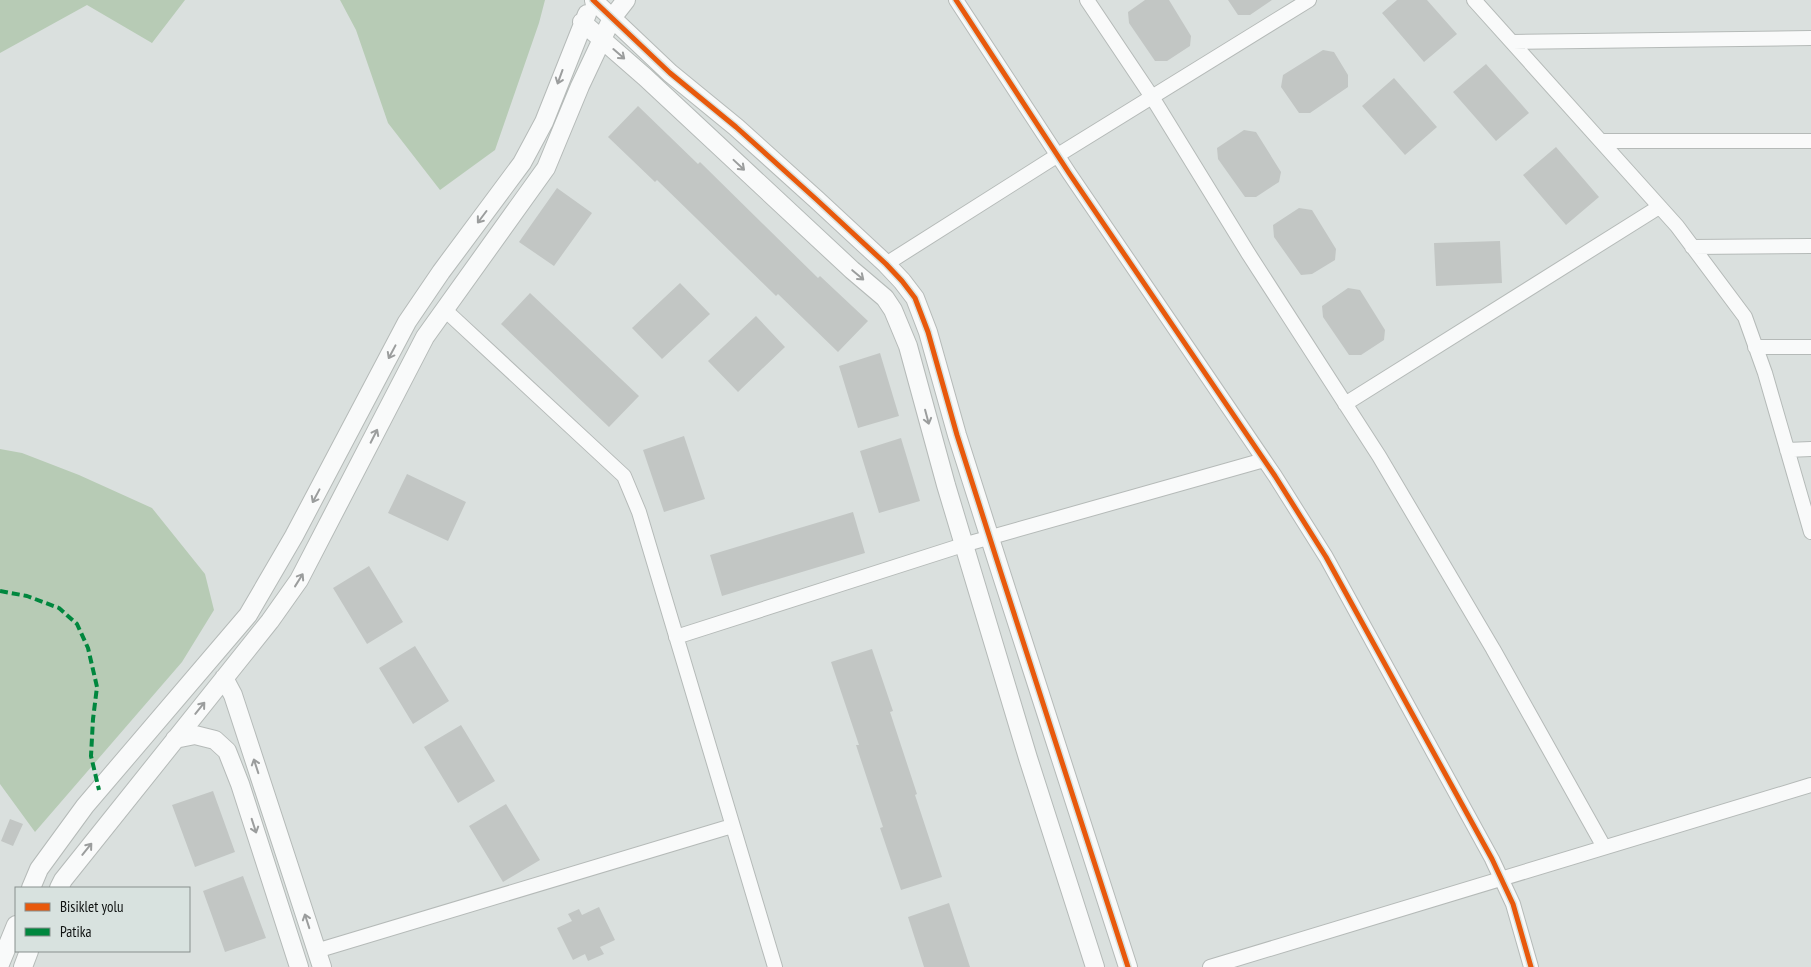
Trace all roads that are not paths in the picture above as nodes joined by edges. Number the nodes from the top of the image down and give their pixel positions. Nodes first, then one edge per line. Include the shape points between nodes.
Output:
1 (594, 0) edge
2 (626, 0) edge
3 (956, 0) edge
4 (1086, 0) edge
5 (1309, 0) edge
6 (1474, 0) edge
7 (612, 18) junction
8 (582, 22) junction
9 (1811, 38) edge
10 (603, 40) junction
11 (1513, 42) junction
12 (1152, 97) junction
13 (1602, 141) junction
14 (1811, 141) edge
15 (1058, 155) junction
16 (1659, 207) junction
17 (1811, 246) edge
18 (1692, 247) junction
19 (886, 264) junction
20 (445, 310) junction
21 (1755, 347) junction
22 (1811, 347) edge
23 (1345, 404) junction
24 (1811, 449) edge
25 (1787, 450) junction
26 (1264, 460) junction
27 (1811, 532) edge
28 (990, 538) junction
29 (964, 544) junction
30 (676, 636) junction
31 (224, 678) junction
32 (175, 739) junction
33 (1811, 785) edge
34 (732, 826) junction
35 (1604, 847) junction
36 (1501, 878) junction
37 (31, 887) edge
38 (59, 887) edge
39 (15, 927) edge
40 (30, 952) edge
41 (319, 959) edge
42 (0, 964) edge
43 (23, 967) edge
44 (299, 967) edge
45 (776, 967) edge
46 (1095, 967) edge
47 (1128, 967) edge
48 (1210, 967) edge
49 (1531, 967) edge

1 - 7 street
1 - 8 street
2 - 7 street
3 - 15 street
4 - 12 street
5 - 12 street
6 - 11 street
7 - 10 street
7 - 19 street
8 - 10 street
8 -> 37 street via 544,122 522,163 407,322 299,528 248,615 85,806 39,868
9 - 11 street
10 - 20 street via 546,168
10 -> 29 street via 885,298 908,346
11 - 13 street
12 - 15 street
12 - 23 street
13 - 14 street
13 - 16 street
15 - 19 street
15 - 26 street
16 - 18 street
16 - 23 street
17 - 18 street
18 - 21 street via 1744,317
19 - 28 street via 915,298 928,332
20 - 30 street via 624,476 639,512
31 -> 20 street via 299,580 425,338
21 - 22 street
21 - 25 street
23 - 35 street via 1493,650
24 - 25 street
25 - 27 street
26 - 28 street
26 - 36 street via 1326,557
28 - 29 street
28 - 47 street
29 - 30 street
29 - 46 street
30 - 34 street
32 -> 31 street
41 -> 31 street
38 -> 32 street
32 -> 44 street via 195,736 215,740 227,751
33 - 35 street
34 - 41 street
34 - 45 street
35 - 36 street
36 - 48 street
36 - 49 street via 1513,904
39 - 42 street
40 - 43 street

